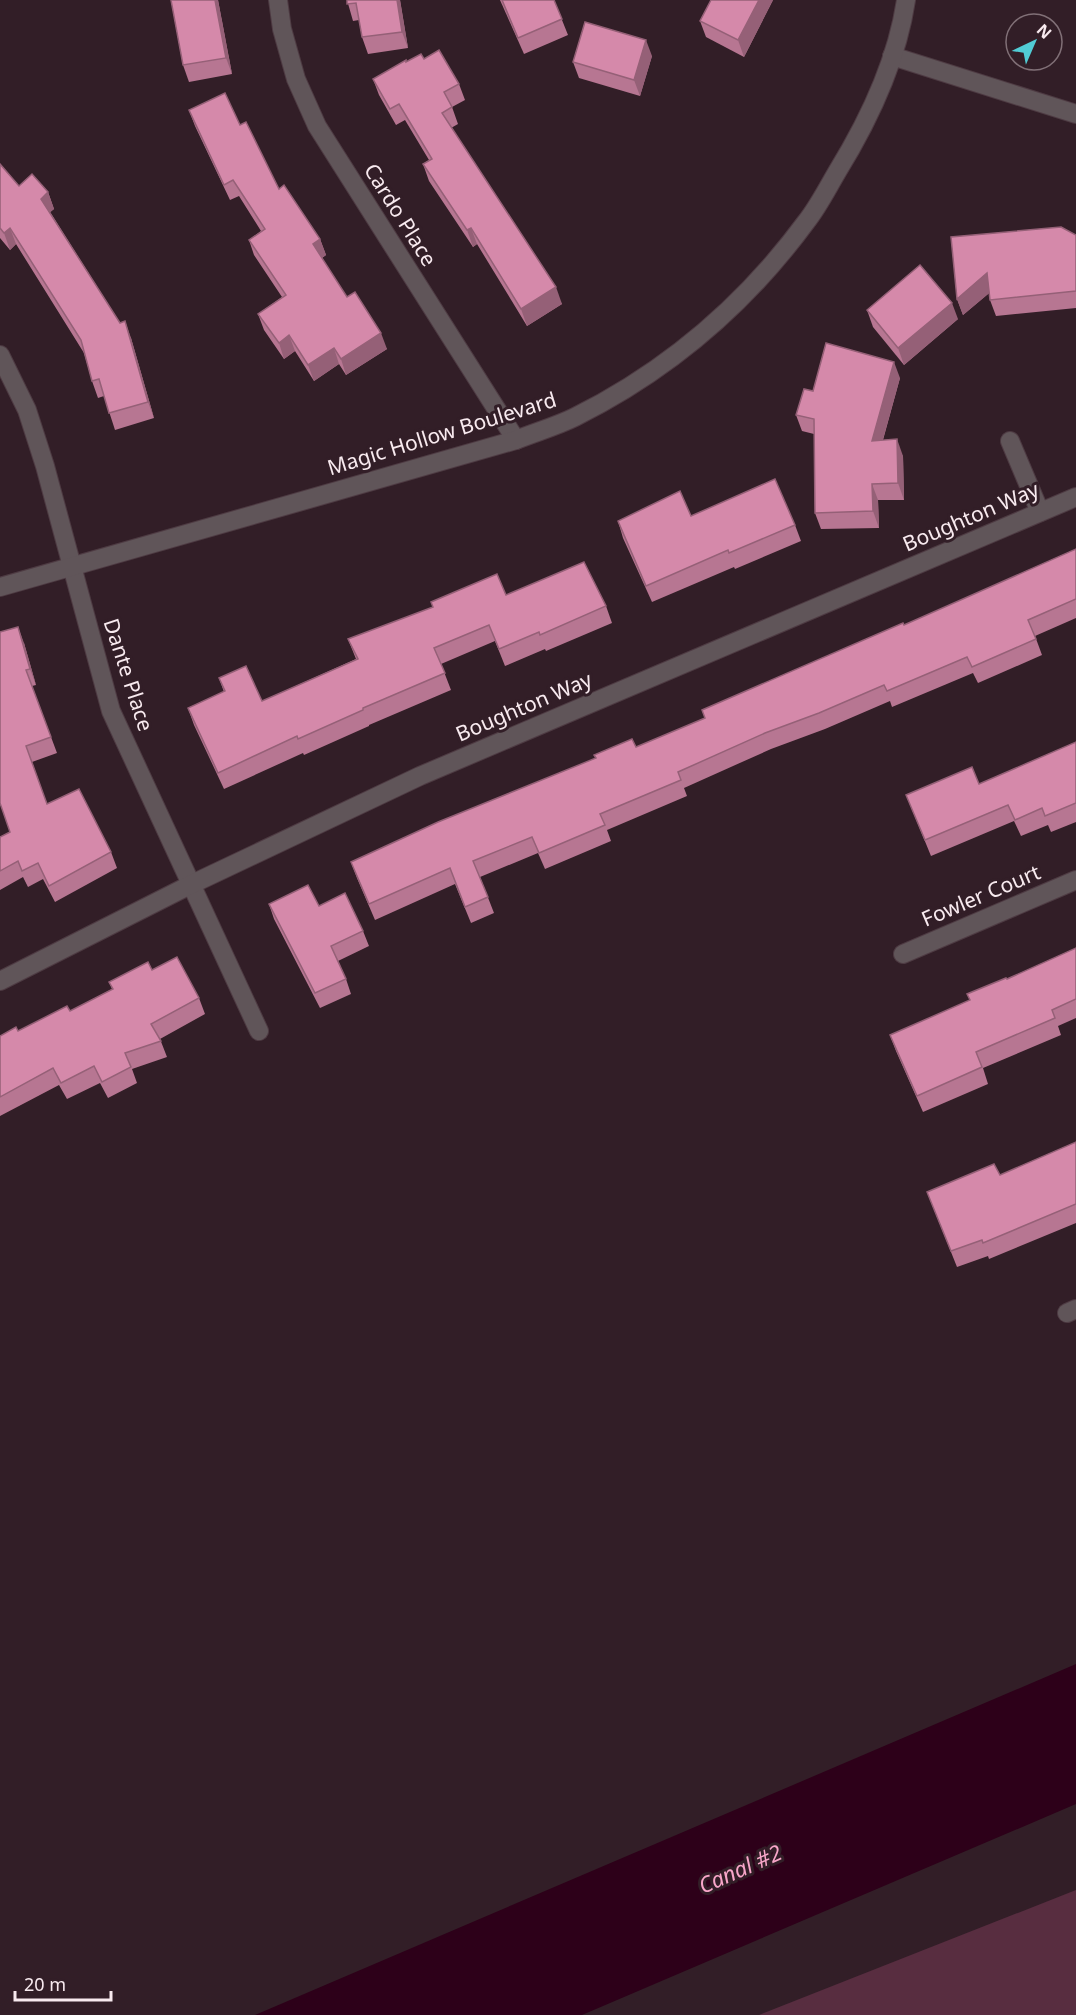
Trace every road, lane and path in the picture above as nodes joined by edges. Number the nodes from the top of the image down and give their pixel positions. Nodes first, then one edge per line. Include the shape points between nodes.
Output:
1 (279, 0) edge
2 (906, 0) edge
3 (892, 57) junction
4 (1076, 114) edge
5 (0, 355) edge
6 (516, 440) junction
7 (1010, 441) dead end
8 (1076, 497) edge
9 (1040, 512) junction
10 (72, 566) junction
11 (0, 587) edge
12 (1076, 880) edge
13 (190, 885) junction
14 (903, 954) dead end
15 (0, 981) edge
16 (258, 1031) dead end

1 - 6 street, Cardo Place via 282,29 296,79 317,126
2 - 3 street, Magic Hollow Boulevard
3 - 4 street
3 - 6 street, Magic Hollow Boulevard via 853,146 808,220 726,315 632,386 574,417
5 - 10 street, Dante Place via 27,410
6 - 10 street, Magic Hollow Boulevard
7 - 9 street
8 - 9 street, Boughton Way
9 - 13 street, Boughton Way via 420,776
10 - 11 street, Magic Hollow Boulevard
10 - 13 street, Dante Place via 111,711
12 - 14 street, Fowler Court
13 - 15 street, Boughton Way
13 - 16 street, Dante Place

